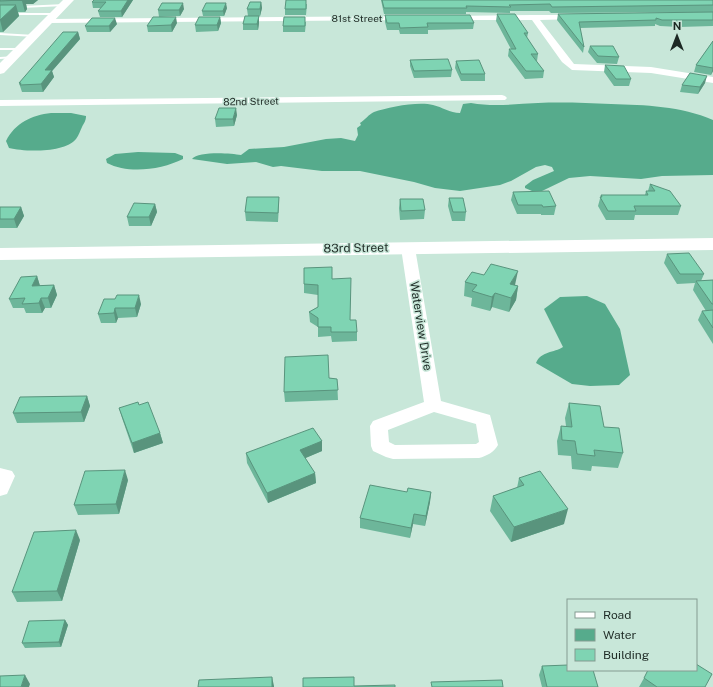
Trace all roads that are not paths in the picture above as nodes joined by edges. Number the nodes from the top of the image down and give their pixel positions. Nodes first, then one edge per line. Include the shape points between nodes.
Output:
1 (66, 2) edge
2 (0, 8) edge
3 (0, 14) edge
4 (589, 16) edge
5 (534, 17) junction
6 (53, 18) junction
7 (419, 18) edge
8 (442, 18) edge
9 (0, 34) edge
10 (35, 36) junction
11 (0, 49) edge
12 (22, 49) junction
13 (0, 58) edge
14 (13, 58) junction
15 (0, 70) edge
16 (713, 80) edge
17 (502, 98) dead end
18 (0, 103) edge
19 (713, 244) edge
20 (408, 248) junction
21 (0, 254) edge
22 (433, 405) junction

1 - 2 lane
1 - 6 street
3 - 6 lane
4 - 5 street
5 - 8 street
5 - 16 street via 572,67 651,70
6 - 7 street, 81st Street
6 - 10 street
9 - 10 lane
10 - 12 street
11 - 12 lane
12 - 14 street
13 - 14 lane
14 - 15 street
17 - 18 street, 82nd Street
19 - 20 street, 83rd Street
20 - 21 street, 83rd Street
20 - 22 street, Waterview Drive
22 - 22 street via 379,426 380,446 393,452 408,452 479,451 489,445 484,420

